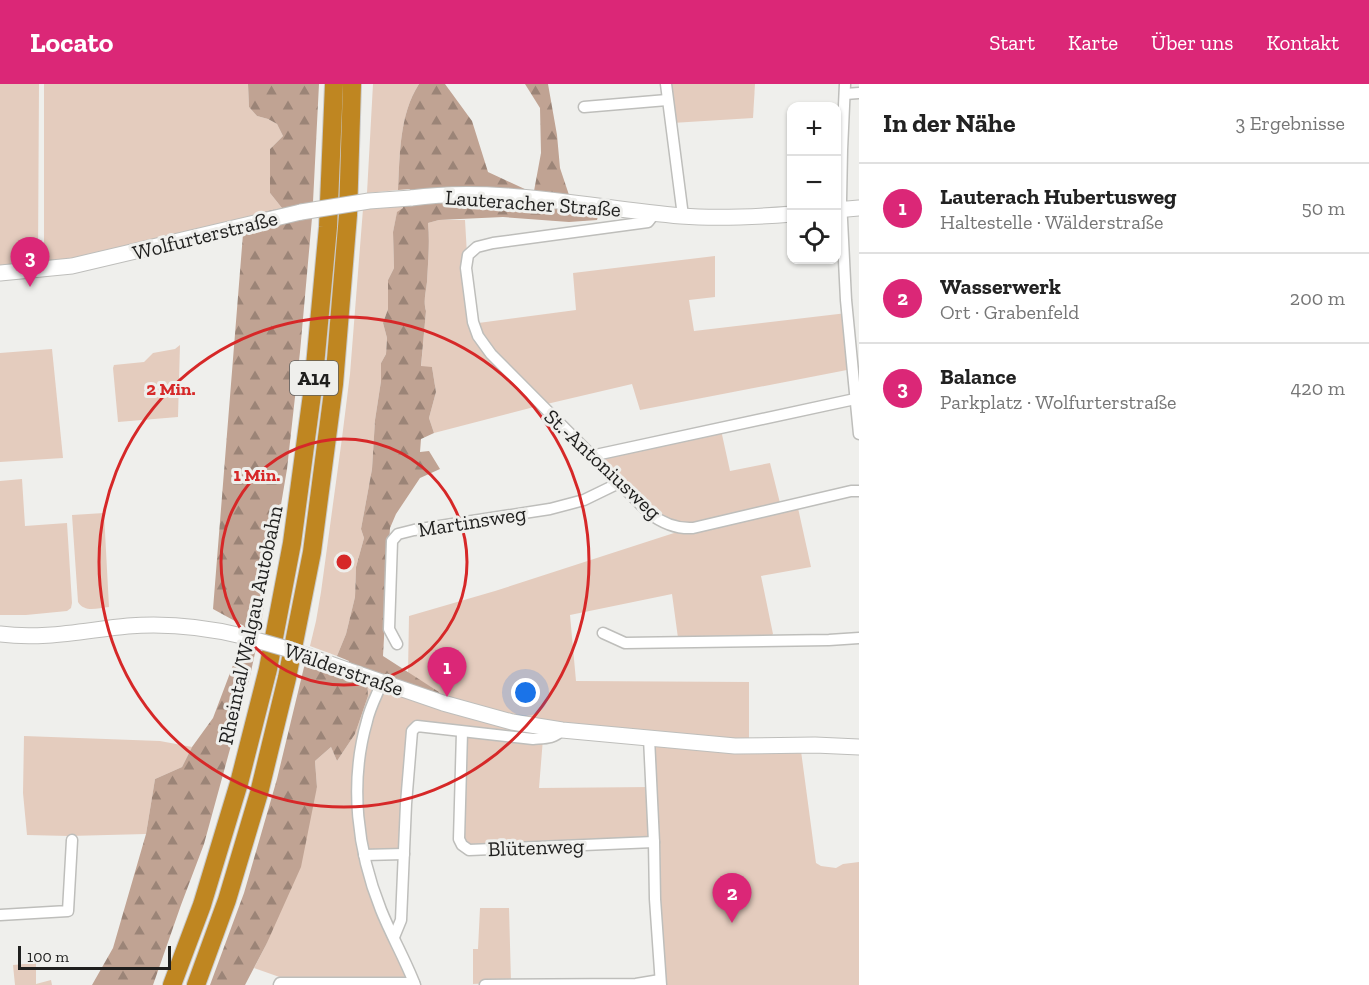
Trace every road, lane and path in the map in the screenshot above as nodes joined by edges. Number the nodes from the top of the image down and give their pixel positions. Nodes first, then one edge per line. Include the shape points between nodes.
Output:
1 (334, 84) edge
2 (352, 84) edge
3 (666, 84) edge
4 (845, 89) edge
5 (859, 93) edge
6 (667, 100) junction
7 (584, 107) dead end
8 (841, 170) edge
9 (411, 198) joint
10 (859, 208) edge
11 (841, 210) edge
12 (656, 213) junction
13 (787, 214) edge
14 (683, 216) junction
15 (841, 236) edge
16 (465, 268) joint
17 (0, 273) edge
18 (855, 399) junction
19 (859, 434) edge
20 (591, 456) junction
21 (619, 483) junction
22 (859, 491) edge
23 (603, 633) dead end
24 (0, 634) edge
25 (859, 638) edge
26 (397, 644) dead end
27 (382, 682) junction
28 (562, 730) junction
29 (462, 732) junction
30 (649, 738) junction
31 (859, 747) edge
32 (72, 840) dead end
33 (654, 842) junction
34 (404, 854) junction
35 (364, 855) junction
36 (0, 915) edge
37 (394, 937) junction
38 (661, 982) edge
39 (415, 984) edge
40 (172, 985) edge
41 (196, 985) edge
42 (279, 985) edge
43 (484, 985) edge

1 - 40 highway, Rheintal/Walgau Autobahn / A14 via 328,227 313,387 292,543 268,669 239,783 202,905
2 - 41 highway, Rheintal/Walgau Autobahn / A14 via 348,215 334,384 312,552 259,793
3 - 6 street
4 - 5 street
4 - 8 street
6 - 7 street
6 - 14 street
9 - 12 main road, Lauteracher Straße via 510,196
9 - 17 main road, Wolfurterstraße, bridge via 301,212 72,266
10 - 11 main road
12 - 14 main road, Lauteracher Straße
12 - 16 street, Lauteracher Straße via 648,222 493,243 468,255
13 - 14 main road, Lauteracher Straße
15 - 18 street
16 - 20 street, St.-Antoniusweg via 472,322 478,336 496,360
18 - 19 street
18 - 20 street
20 - 21 street, St.-Antoniusweg
21 - 22 street, St.-Antoniusweg via 656,518 684,529
21 - 26 street, Martinsweg via 585,500 550,509 398,534 392,541 389,629
23 - 25 street via 625,643
24 - 27 main road, Wälderstraße, bridge via 47,635 158,625 198,628 282,647
27 - 28 main road, Wälderstraße via 512,722
27 - 35 street via 367,719 358,770 358,825
28 - 29 street via 556,736 540,738
28 - 30 main road, Wälderstraße
29 - 33 street, Blütenweg via 459,839 470,850
29 - 34 street via 417,726 412,731
30 - 31 main road, Wälderstraße via 735,746
30 - 33 street
32 - 36 street via 68,910
33 - 38 street
34 - 35 street
34 - 37 street via 401,920
35 - 37 street
37 - 39 street
38 - 43 street
39 - 42 street

